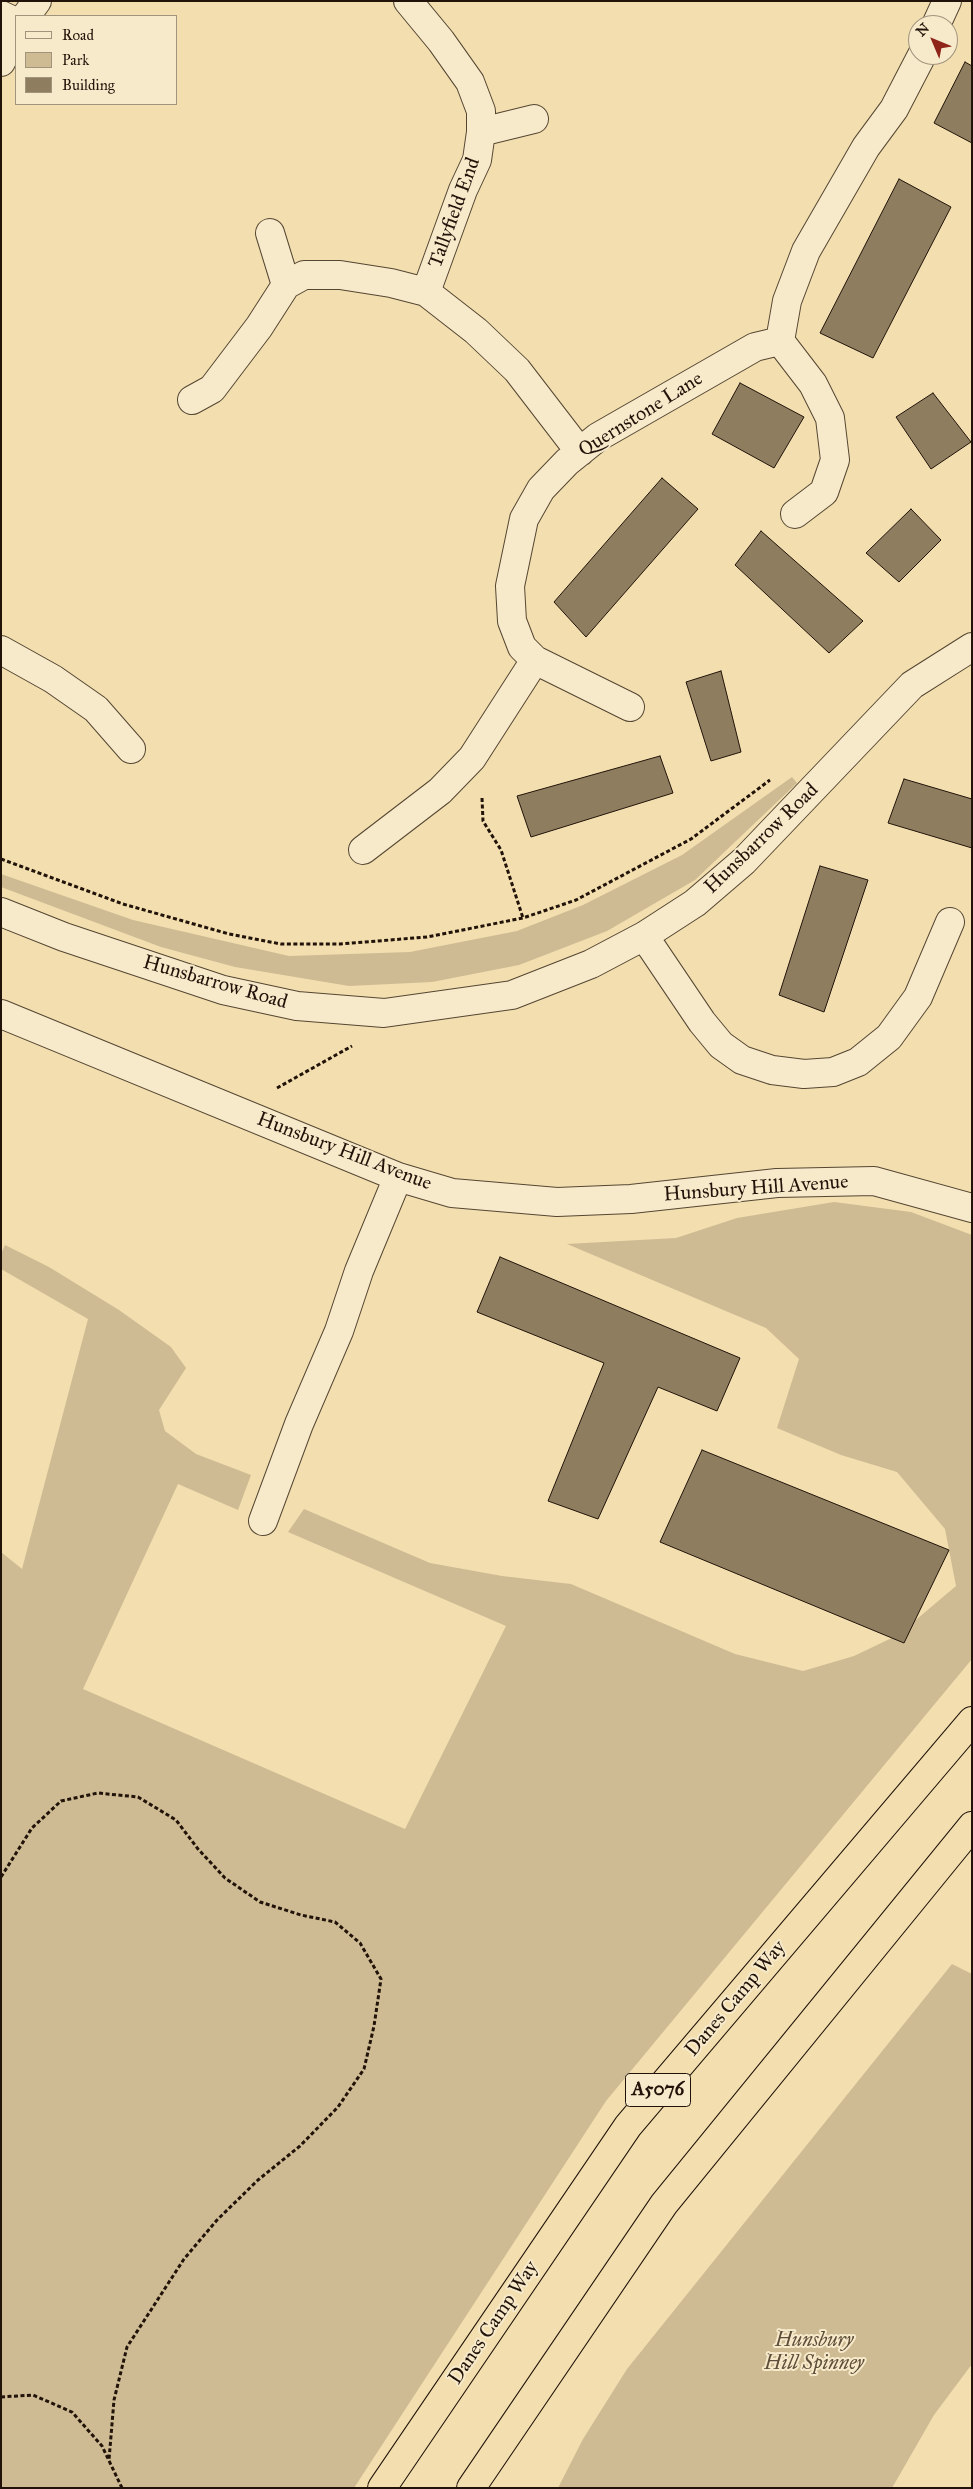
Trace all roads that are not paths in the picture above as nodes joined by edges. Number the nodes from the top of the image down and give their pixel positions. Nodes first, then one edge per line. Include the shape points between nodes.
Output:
1 (38, 1) edge
2 (408, 1) edge
3 (947, 1) edge
4 (1, 15) edge
5 (27, 15) edge
6 (941, 15) edge
7 (15, 22) edge
8 (15, 34) edge
9 (1, 62) edge
10 (917, 65) edge
11 (534, 119) dead end
12 (481, 132) junction
13 (270, 233) dead end
14 (286, 285) junction
15 (426, 292) junction
16 (780, 341) junction
17 (192, 400) dead end
18 (580, 452) junction
19 (795, 514) dead end
20 (972, 647) edge
21 (1, 650) edge
22 (535, 660) junction
23 (630, 707) dead end
24 (131, 749) dead end
25 (363, 850) dead end
26 (1, 912) edge
27 (950, 922) dead end
28 (644, 936) junction
29 (1, 1014) edge
30 (398, 1177) junction
31 (972, 1208) edge
32 (263, 1521) dead end
33 (972, 1721) edge
34 (972, 1826) edge
35 (382, 2488) edge
36 (471, 2488) edge

1 - 5 street
2 - 12 street, Tallyfield End via 470,82 481,111
3 - 6 street
4 - 7 street
8 - 9 street
10 - 16 street via 894,110 866,147 806,251 787,301
11 - 12 street, Tallyfield End
12 - 15 street, Tallyfield End via 477,160
13 - 14 street
14 - 15 street, Tallyfield End via 304,275 340,275
14 - 17 street via 212,389
15 - 18 street, Tallyfield End via 476,330 517,370
16 - 18 street, Quernstone Lane via 754,347 598,437
16 - 19 street via 813,384 830,418 835,460 824,492
18 - 22 street, Quernstone Lane via 541,489 524,519 517,549 510,586 512,621 522,646
20 - 28 street, Hunsbarrow Road via 912,685 744,861 695,903
21 - 24 street via 53,679 96,709
22 - 23 street, Quernstone Lane
22 - 25 street via 472,758 440,791
26 - 28 street, Hunsbarrow Road via 64,937 222,990 297,1006 384,1013 512,995 591,964
27 - 28 street via 918,997 889,1037 858,1062 833,1072 804,1074 772,1070 742,1060 721,1045
29 - 30 street, Hunsbury Hill Avenue
30 - 31 street, Hunsbury Hill Avenue via 452,1192 557,1202 631,1199 777,1183 874,1181
30 - 32 street
33 - 35 highway, Danes Camp Way / A5076 via 628,2126
34 - 36 highway via 664,2204

